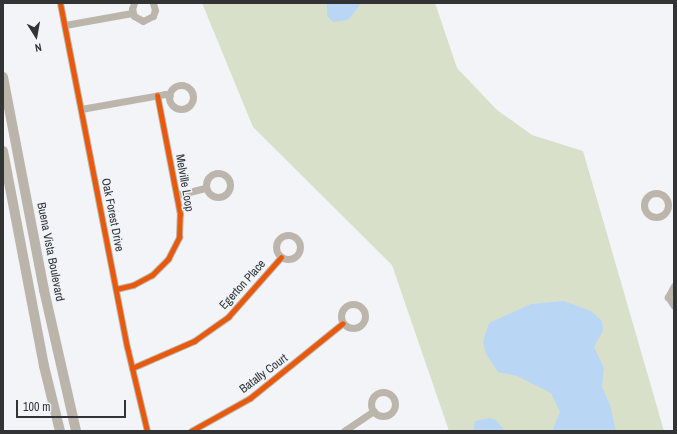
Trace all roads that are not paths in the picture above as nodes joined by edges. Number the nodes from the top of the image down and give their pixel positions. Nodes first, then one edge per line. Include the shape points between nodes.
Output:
1 (60, 3) edge
2 (134, 3) edge
3 (153, 3) edge
4 (132, 13) junction
5 (65, 25) junction
6 (3, 77) edge
7 (157, 95) junction
8 (170, 96) dead end
9 (81, 109) junction
10 (3, 152) edge
11 (206, 188) dead end
12 (177, 195) junction
13 (281, 256) dead end
14 (674, 286) edge
15 (116, 289) junction
16 (674, 306) edge
17 (343, 323) dead end
18 (132, 368) junction
19 (374, 411) dead end
20 (60, 431) edge
21 (76, 431) edge
22 (147, 431) edge
23 (191, 431) edge
24 (344, 431) edge

1 - 5 street, Oak Forest Drive
2 - 4 street
3 - 4 street via 155,10 150,19 140,20
4 - 5 street
5 - 9 street, Oak Forest Drive
6 - 21 main road, Buena Vista Boulevard via 44,290
7 - 8 street
7 - 9 street
7 - 12 street, Melville Loop
9 - 15 street, Oak Forest Drive
10 - 20 main road via 44,366
11 - 12 street
12 - 15 street, Melville Loop via 180,237 168,259 152,276 133,285
13 - 18 street, Egerton Place via 228,317 194,341
14 - 16 street via 668,297
15 - 18 street, Oak Forest Drive
17 - 23 street, Batally Court via 250,398
18 - 22 street, Oak Forest Drive
19 - 24 street

